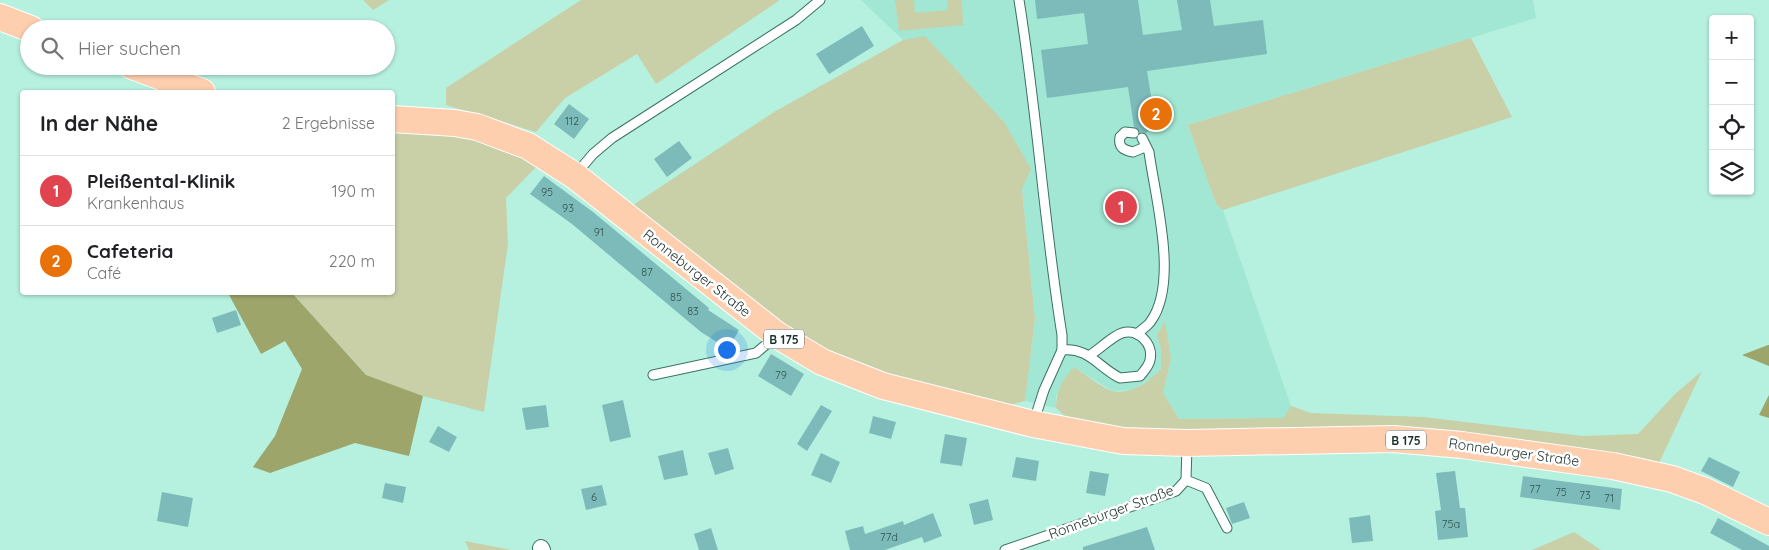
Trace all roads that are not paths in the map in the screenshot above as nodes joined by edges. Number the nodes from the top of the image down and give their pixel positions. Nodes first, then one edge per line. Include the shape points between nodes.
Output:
1 (820, 0) edge
2 (1019, 0) edge
3 (0, 17) edge
4 (20, 25) edge
5 (156, 75) edge
6 (197, 90) edge
7 (395, 119) edge
8 (1144, 147) junction
9 (575, 176) junction
10 (1137, 334) junction
11 (777, 335) junction
12 (1062, 350) junction
13 (1090, 355) junction
14 (653, 375) dead end
15 (1033, 424) junction
16 (1187, 443) junction
17 (1186, 480) junction
18 (1769, 522) edge
19 (1227, 528) dead end
20 (1005, 550) edge

1 - 9 lane via 796,20 612,138
2 - 12 lane
3 - 4 main road
5 - 6 main road
7 - 9 main road, Ronneburger Straße / B 175 via 455,123 500,134 528,146
8 - 8 lane via 1138,135 1125,132 1120,137 1123,149 1133,152
8 - 10 lane via 1149,152 1164,284 1151,322
9 - 11 main road, Ronneburger Straße / B 175
10 - 13 lane via 1124,333
10 - 13 lane via 1150,348 1151,358 1140,376 1130,379 1117,377
11 - 14 lane via 756,353
11 - 15 main road, Ronneburger Straße / B 175 via 822,362 876,384
12 - 13 lane via 1072,349
12 - 15 lane
15 - 16 main road, Ronneburger Straße / B 175 via 1123,440
16 - 17 lane, Ronneburger Straße
16 - 18 main road, Ronneburger Straße / B 175 via 1393,439 1500,450 1613,466 1672,479
17 - 19 lane, Ronneburger Straße via 1206,488
17 - 20 lane, Ronneburger Straße via 1176,491

